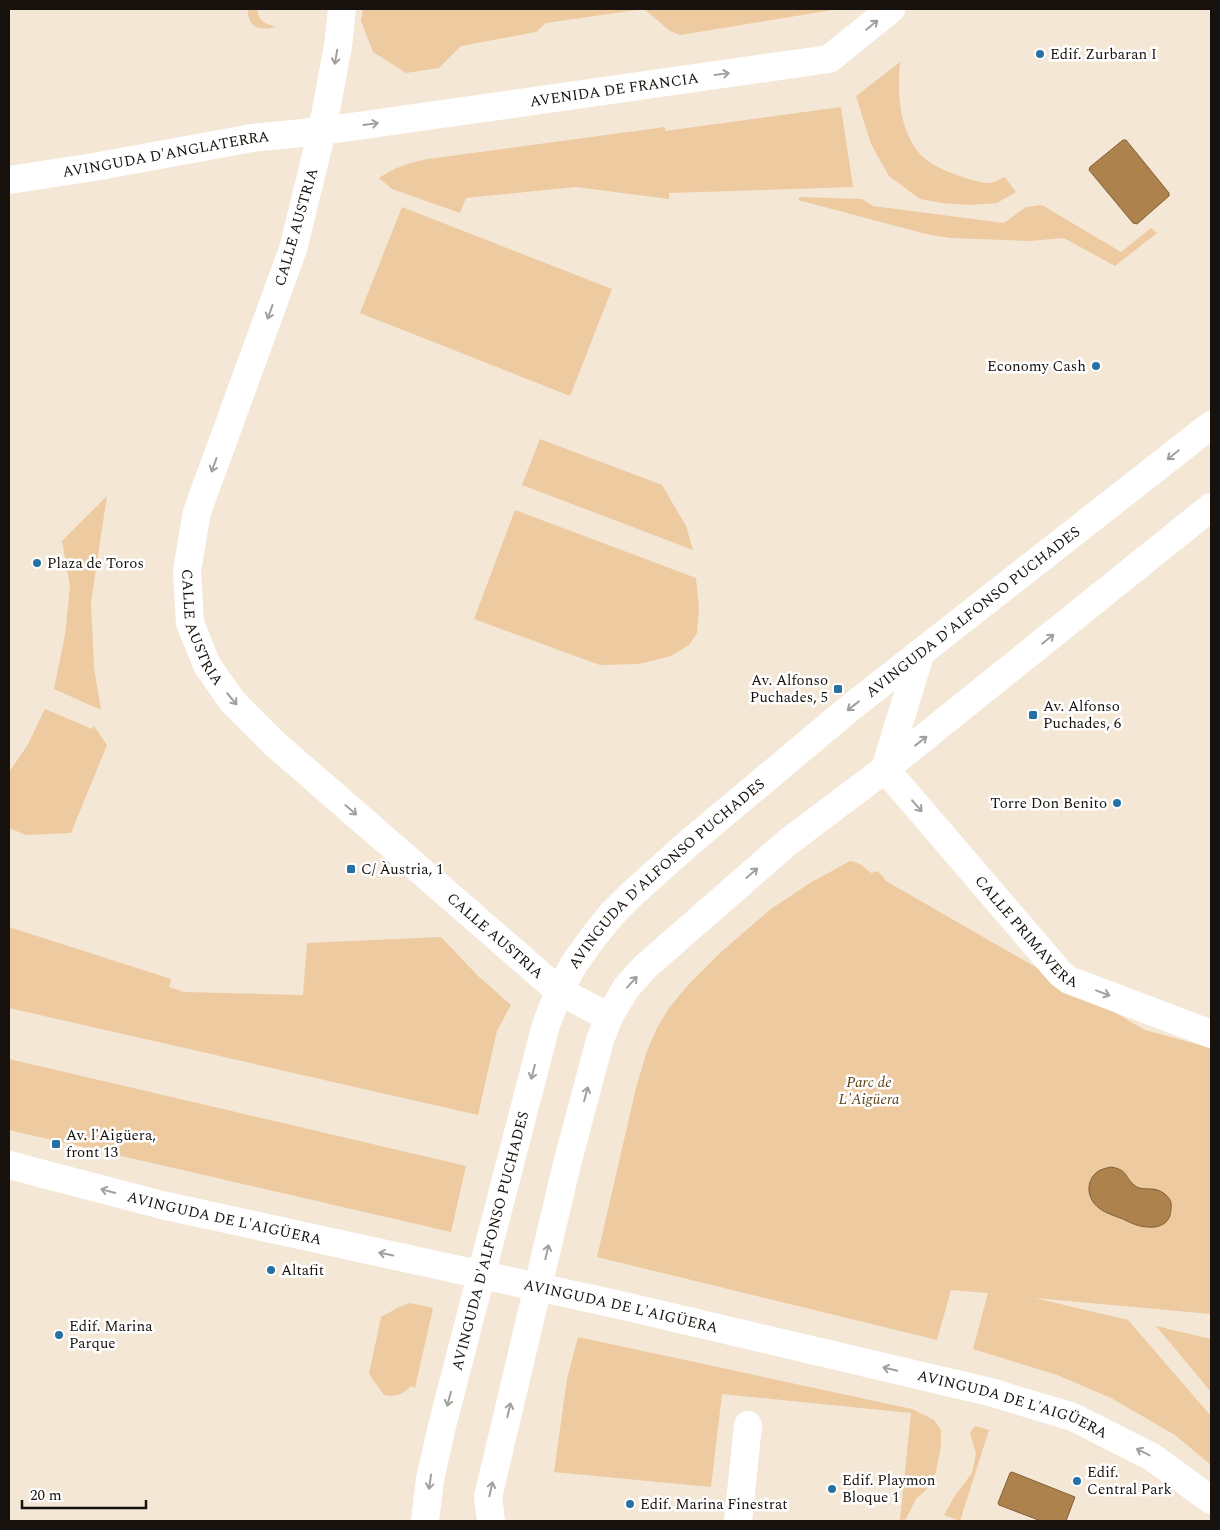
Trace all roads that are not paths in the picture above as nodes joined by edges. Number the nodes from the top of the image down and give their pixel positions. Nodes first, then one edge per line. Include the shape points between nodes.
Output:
1 (342, 9) edge
2 (891, 9) edge
3 (322, 131) junction
4 (9, 180) edge
5 (1211, 425) edge
6 (1211, 508) edge
7 (920, 655) junction
8 (885, 769) junction
9 (559, 991) junction
10 (604, 1028) junction
11 (1211, 1034) edge
12 (9, 1165) edge
13 (748, 1425) dead end
14 (1211, 1500) edge
15 (425, 1521) edge
16 (491, 1521) edge
17 (738, 1521) edge

1 -> 3 street, CALLE AUSTRIA
3 -> 2 street, AVENIDA DE FRANCIA via 829,59
3 - 4 street, AVINGUDA D'ANGLATERRA via 252,138
3 -> 9 street, CALLE AUSTRIA via 293,248 197,512 187,571 190,623 207,665 232,700 275,744
5 -> 7 street, AVINGUDA D'ALFONSO PUCHADES
8 -> 6 street
7 - 8 street
7 -> 9 street, AVINGUDA D'ALFONSO PUCHADES via 850,708 633,893 591,940
10 -> 8 street via 626,988 646,966 788,842
8 -> 11 street, CALLE PRIMAVERA via 1060,973 1069,980
9 - 10 street, CALLE AUSTRIA
9 -> 15 street, AVINGUDA D'ALFONSO PUCHADES via 546,1025 438,1442
16 -> 10 street via 488,1496 567,1164
14 -> 12 street, AVINGUDA DE L'AIGÜERA via 1152,1457 1073,1417 990,1392 620,1305 162,1205
13 - 17 street

